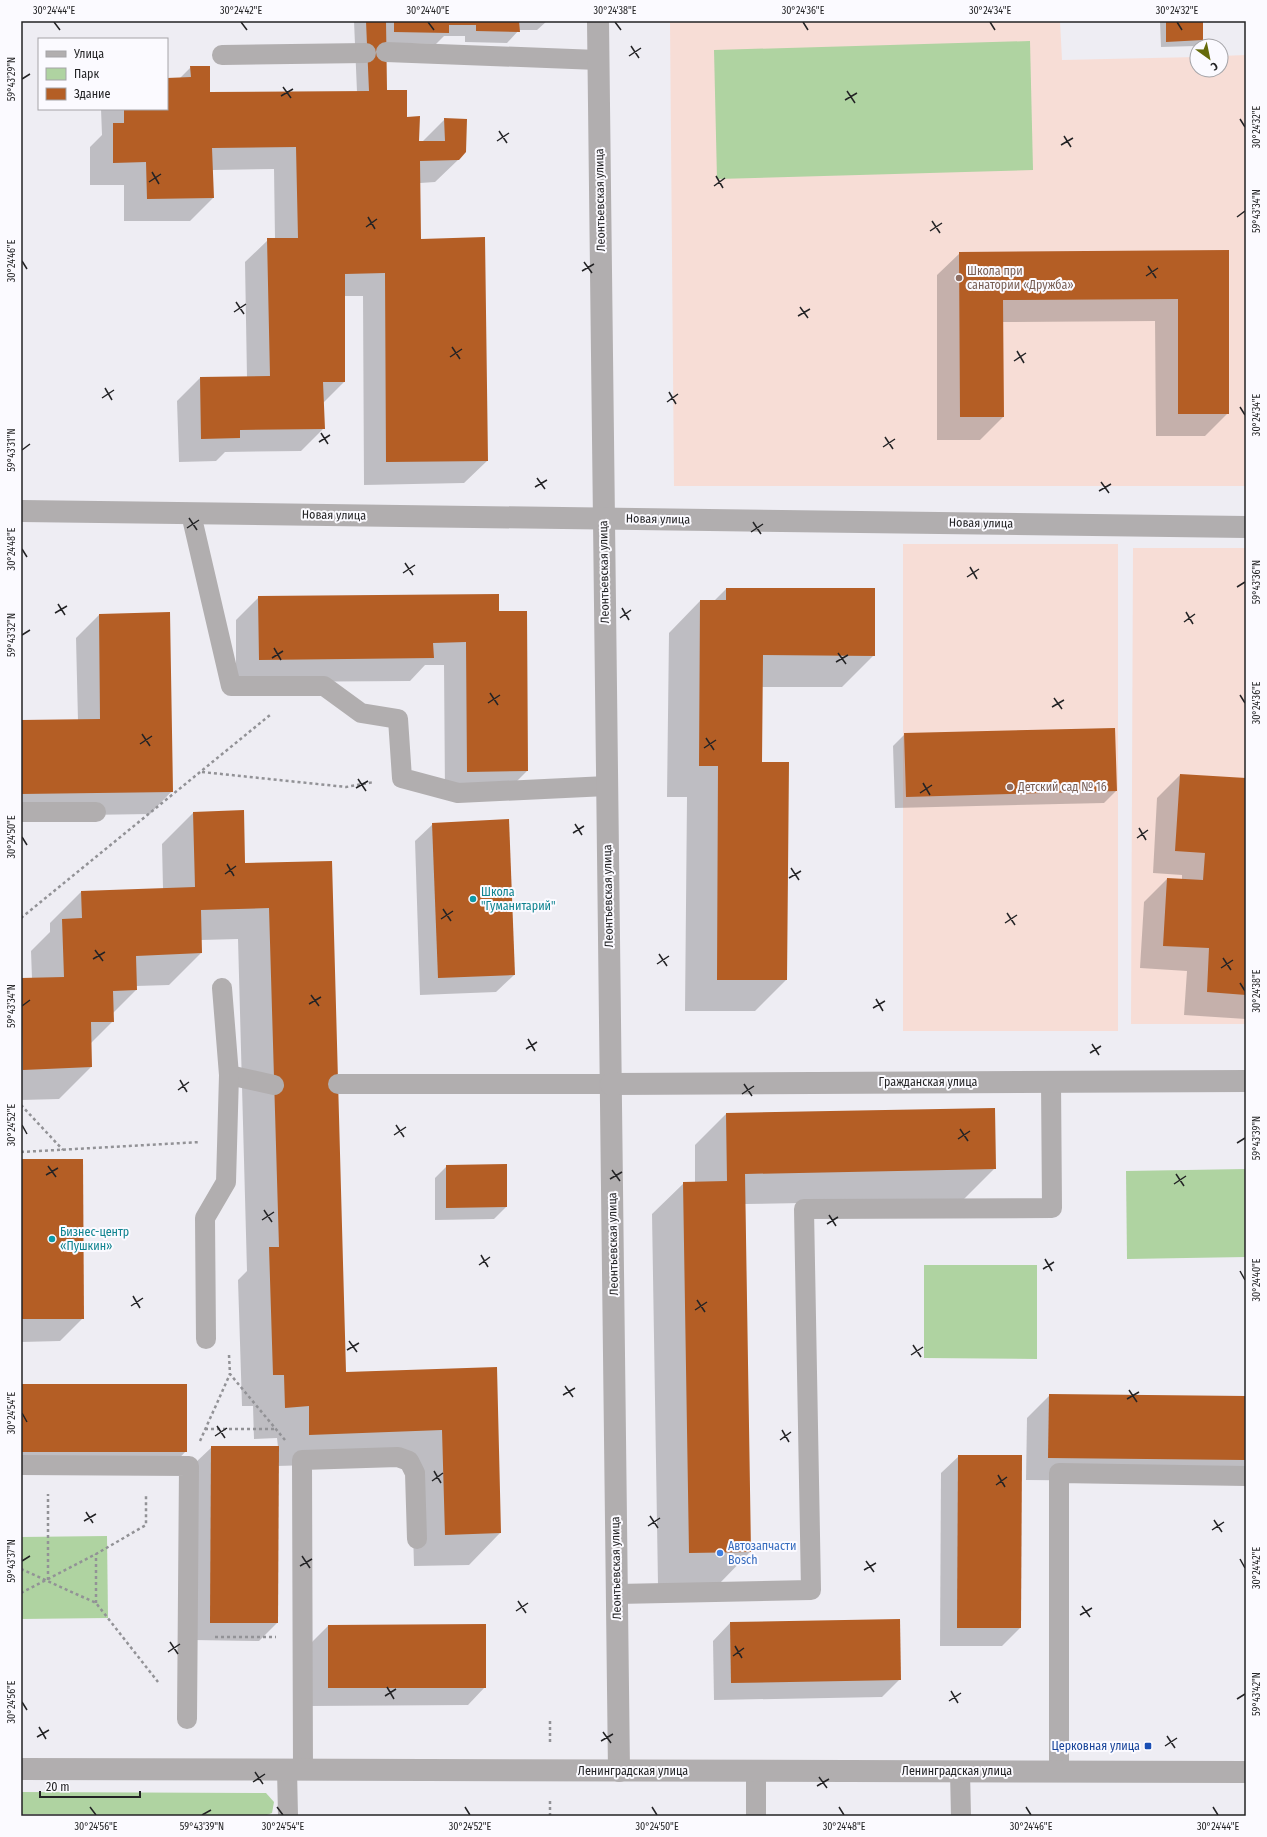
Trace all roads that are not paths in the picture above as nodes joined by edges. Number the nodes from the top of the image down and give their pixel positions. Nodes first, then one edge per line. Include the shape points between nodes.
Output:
1 (598, 21) edge
2 (222, 56) dead end
3 (598, 60) junction
4 (21, 511) edge
5 (191, 514) junction
6 (604, 518) junction
7 (1246, 527) edge
8 (607, 786) junction
9 (21, 812) edge
10 (96, 812) dead end
11 (222, 988) dead end
12 (229, 1076) junction
13 (1246, 1080) edge
14 (1051, 1082) junction
15 (274, 1084) dead end
16 (338, 1084) dead end
17 (611, 1084) junction
18 (206, 1339) dead end
19 (21, 1465) edge
20 (1246, 1476) edge
21 (417, 1539) dead end
22 (617, 1594) junction
23 (187, 1719) dead end
24 (21, 1769) edge
25 (295, 1770) junction
26 (618, 1771) junction
27 (756, 1771) junction
28 (960, 1772) junction
29 (1059, 1772) junction
30 (1246, 1772) edge
31 (288, 1816) edge
32 (756, 1816) edge
33 (961, 1816) edge

1 - 3 street, Леонтьевская улица
2 - 3 lane via 376,53
3 - 6 street, Леонтьевская улица
4 - 5 street, Новая улица
5 - 6 street, Новая улица
5 - 8 lane via 231,686 324,686 361,713 398,719 402,778 458,793
6 - 7 street, Новая улица
6 - 8 street, Леонтьевская улица
8 - 17 street, Леонтьевская улица
9 - 10 lane
11 - 12 lane
12 - 15 lane
12 - 18 lane via 226,1182 205,1218
13 - 14 street, Гражданская улица
14 - 17 street, Гражданская улица
14 - 22 lane via 1052,1208 804,1209 811,1590
16 - 17 lane
17 - 22 street, Леонтьевская улица
19 - 23 lane via 189,1466
20 - 29 lane via 1059,1473
21 - 25 lane via 415,1473 409,1461 398,1457 302,1460 302,1637
22 - 26 street, Леонтьевская улица
24 - 25 street, Ленинградская улица
25 - 26 street, Ленинградская улица
25 - 31 lane
26 - 27 street, Ленинградская улица
27 - 28 street, Ленинградская улица
27 - 32 lane
28 - 29 street, Ленинградская улица
28 - 33 lane
29 - 30 street, Ленинградская улица

